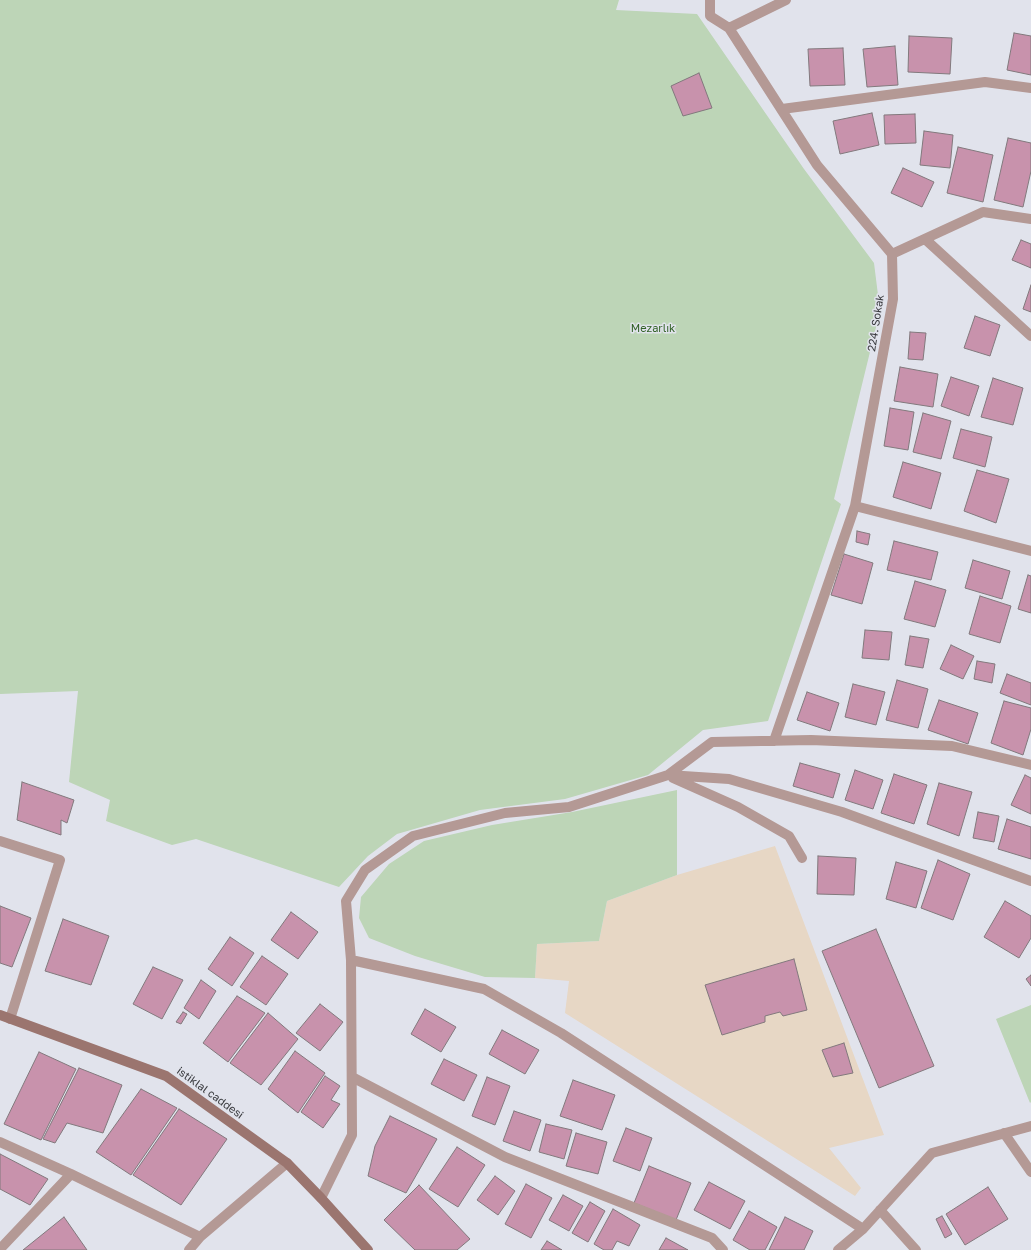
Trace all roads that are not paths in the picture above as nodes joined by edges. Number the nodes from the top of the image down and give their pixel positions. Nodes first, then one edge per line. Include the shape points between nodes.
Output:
1 (710, 0) edge
2 (786, 0) edge
3 (729, 28) junction
4 (1031, 88) edge
5 (782, 109) junction
6 (1031, 219) edge
7 (925, 239) junction
8 (892, 254) junction
9 (1031, 336) edge
10 (855, 506) junction
11 (1031, 551) edge
12 (774, 741) junction
13 (1031, 765) edge
14 (668, 775) junction
15 (0, 840) edge
16 (802, 858) dead end
17 (1031, 881) edge
18 (351, 960) junction
19 (5, 1017) edge
20 (352, 1077) junction
21 (1031, 1126) edge
22 (1004, 1133) junction
23 (0, 1142) edge
24 (287, 1163) junction
25 (1031, 1172) edge
26 (72, 1174) junction
27 (321, 1198) junction
28 (880, 1210) junction
29 (863, 1229) junction
30 (200, 1237) junction
31 (0, 1249) edge
32 (189, 1250) edge
33 (368, 1250) edge
34 (723, 1250) edge
35 (838, 1250) edge
36 (916, 1250) edge

1 - 3 street via 710,16
2 - 3 street
3 - 5 street
4 - 5 street via 985,82
5 - 8 street via 817,165
6 - 7 street via 983,212
7 - 8 street
7 - 9 street
8 - 10 street, 224. Sokak via 893,299
10 - 11 street
10 - 12 street, 224. Sokak
12 - 13 street via 811,740 952,746
12 - 14 street via 712,742
14 - 16 street via 738,807 789,836
14 - 17 street via 729,779 842,812
14 - 18 street via 569,807 505,812 413,836 365,870 346,901
15 - 19 street via 60,860
18 - 20 street
18 - 29 street via 484,989 560,1033
19 - 24 main road, istiklal caddesi via 166,1076
20 - 27 street via 352,1135
20 - 34 street via 505,1158 712,1238
21 - 22 street
22 - 25 street
22 - 28 street via 932,1153
23 - 26 street
24 - 27 main road, istiklal caddesi
24 - 30 street
26 - 30 street
26 - 31 street
27 - 33 main road, istiklal caddesi
28 - 29 street
28 - 36 street
29 - 35 street
30 - 32 street

